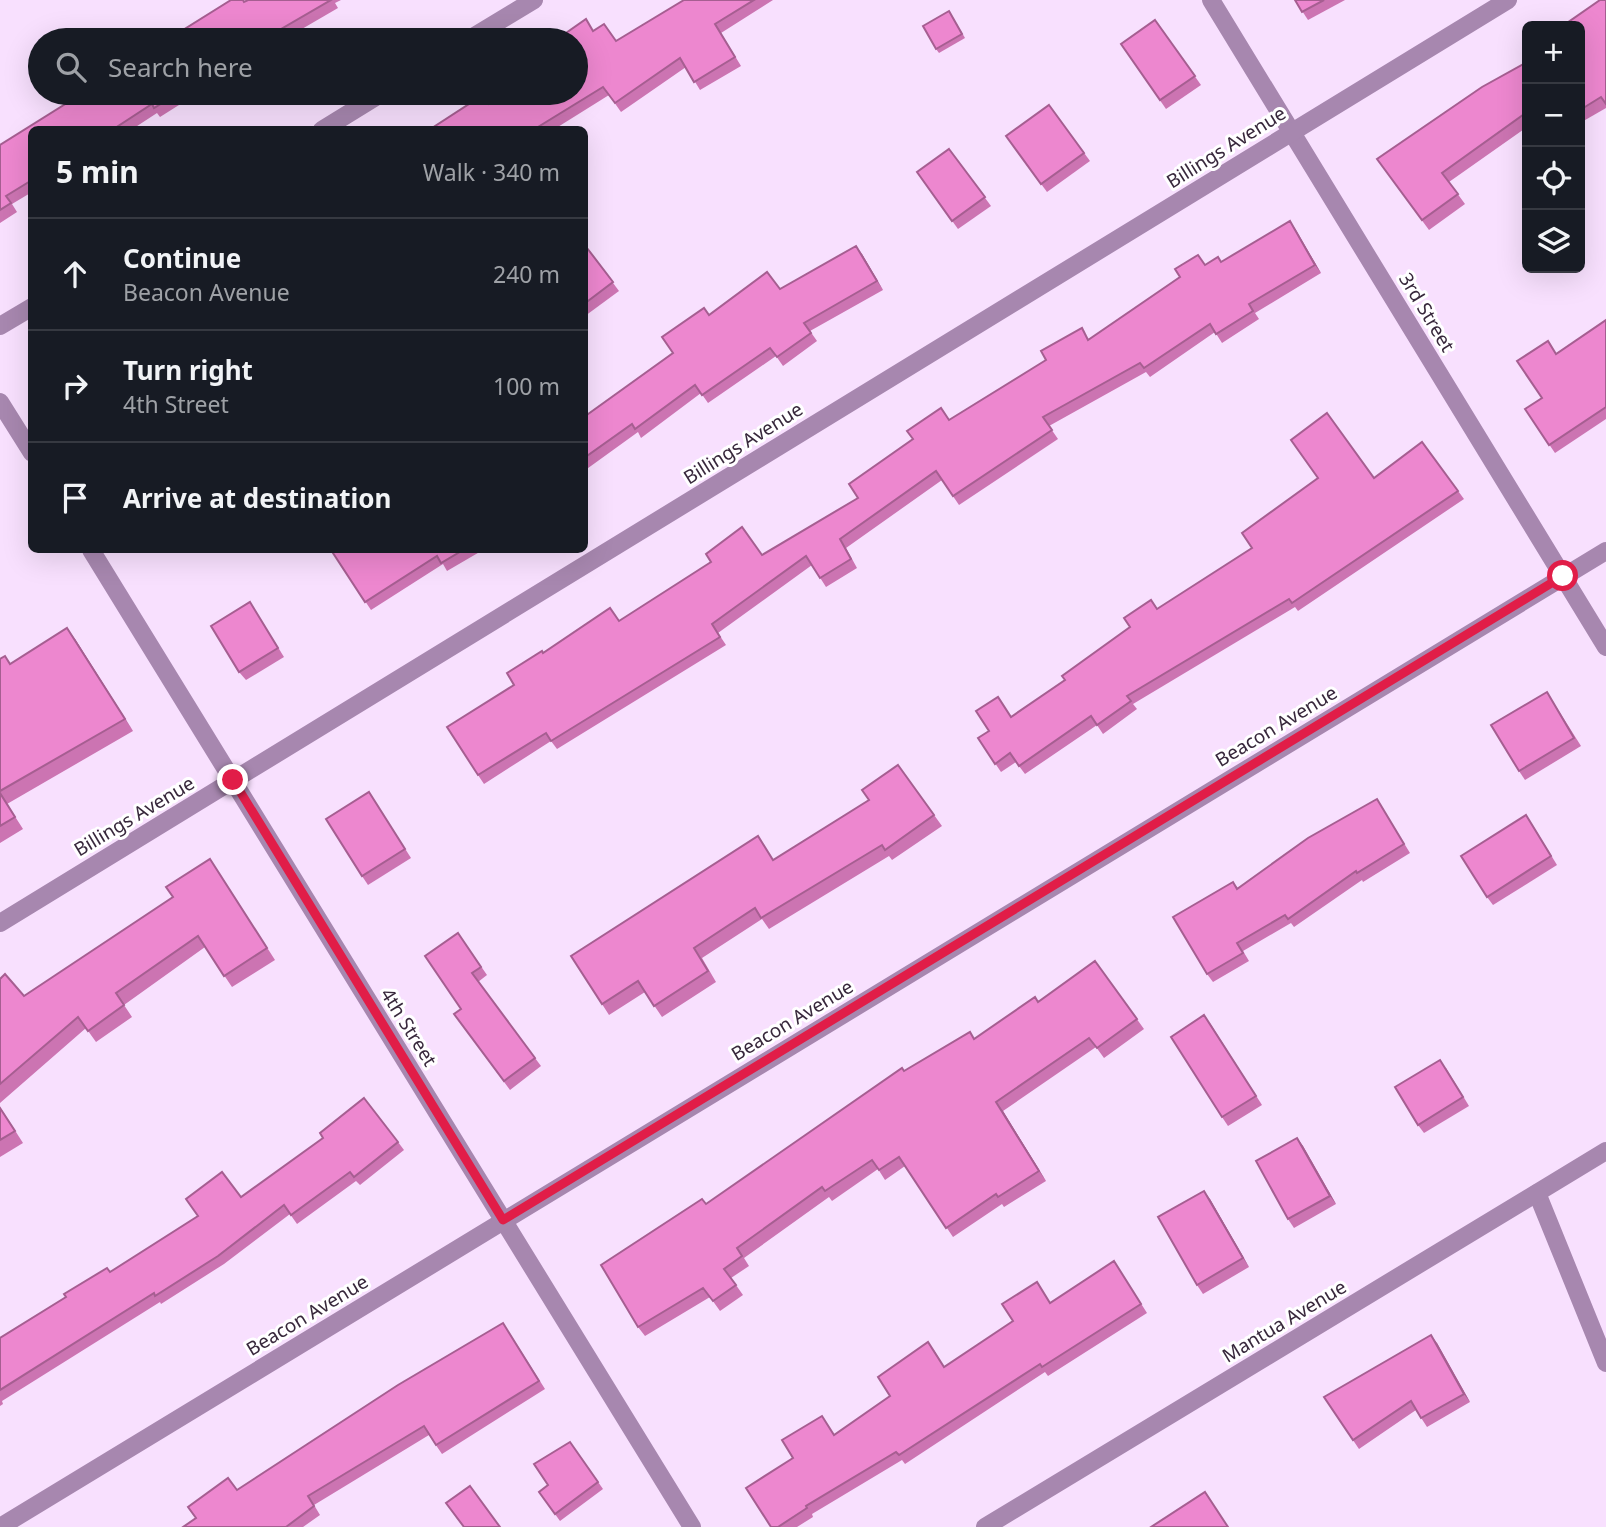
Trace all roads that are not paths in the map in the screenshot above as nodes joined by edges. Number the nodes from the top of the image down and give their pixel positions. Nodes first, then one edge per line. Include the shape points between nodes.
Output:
1 (534, 0) edge
2 (1211, 0) edge
3 (1508, 0) edge
4 (488, 28) edge
5 (363, 105) edge
6 (328, 126) edge
7 (1291, 131) junction
8 (28, 309) edge
9 (0, 326) edge
10 (0, 402) edge
11 (28, 447) edge
12 (1606, 551) edge
13 (93, 553) edge
14 (1563, 576) junction
15 (1606, 647) edge
16 (233, 780) junction
17 (0, 923) edge
18 (1606, 1151) edge
19 (1536, 1193) junction
20 (503, 1220) junction
21 (1606, 1363) edge
22 (0, 1527) edge
23 (692, 1527) edge
24 (985, 1527) edge

1 - 4 street
2 - 7 street, 3rd Street
3 - 7 street, Billings Avenue
5 - 6 street
7 - 14 street, 3rd Street
7 - 16 street, Billings Avenue
8 - 9 street
10 - 11 street
12 - 14 street, Beacon Avenue
13 - 16 street, 4th Street
14 - 15 street, 3rd Street
14 - 20 street, Beacon Avenue
16 - 17 street, Billings Avenue
16 - 20 street, 4th Street
18 - 19 street, Mantua Avenue
19 - 21 street
19 - 24 street, Mantua Avenue
20 - 22 street, Beacon Avenue
20 - 23 street, 4th Street

